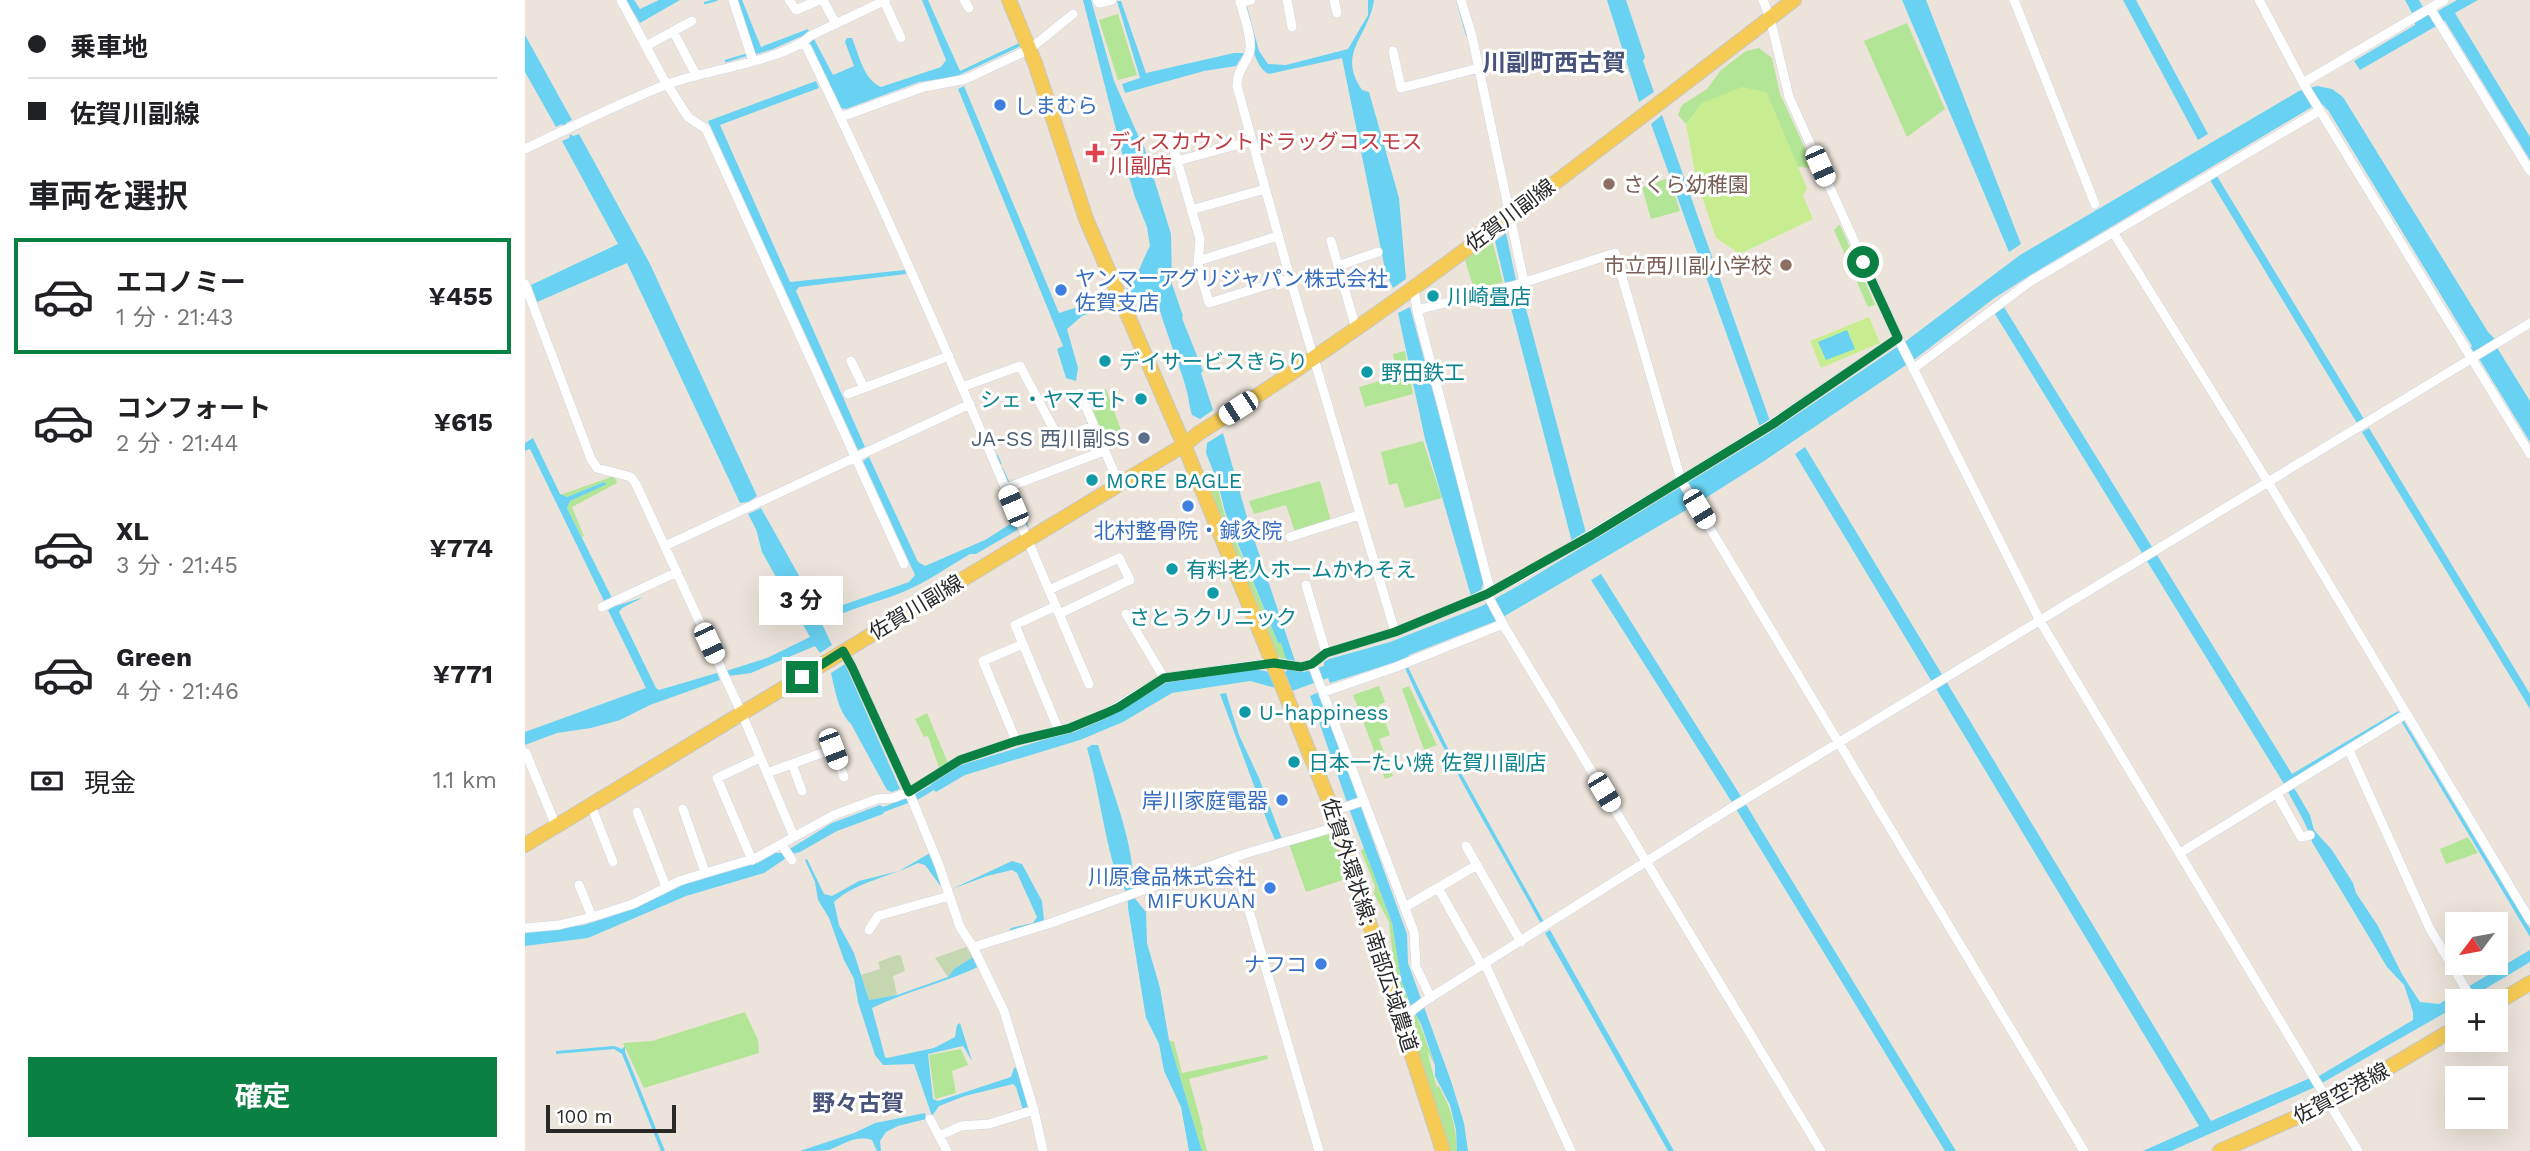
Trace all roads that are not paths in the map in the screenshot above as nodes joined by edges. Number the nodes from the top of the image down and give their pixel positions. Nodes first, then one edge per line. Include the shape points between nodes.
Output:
1 (621, 0) edge
2 (733, 0) edge
3 (789, 0) edge
4 (821, 0) edge
5 (1009, 0) edge
6 (1097, 0) edge
7 (1112, 0) edge
8 (1251, 0) edge
9 (1287, 0) edge
10 (1334, 0) edge
11 (1461, 0) edge
12 (1763, 0) edge
13 (1794, 0) edge
14 (2014, 0) edge
15 (2259, 0) edge
16 (2444, 0) edge
17 (885, 1) edge
18 (1240, 1) edge
19 (2430, 10) junction
20 (1337, 13) dead end
21 (1073, 14) dead end
22 (1770, 19) junction
23 (692, 21) dead end
24 (836, 24) junction
25 (1292, 26) dead end
26 (673, 31) junction
27 (901, 38) dead end
28 (803, 43) junction
29 (646, 46) junction
30 (1030, 49) junction
31 (1393, 51) dead end
32 (753, 61) junction
33 (1479, 68) junction
34 (696, 75) junction
35 (2303, 83) junction
36 (669, 84) junction
37 (2319, 111) junction
38 (841, 117) junction
39 (1170, 136) dead end
40 (1251, 141) junction
41 (525, 149) edge
42 (1177, 161) junction
43 (2530, 171) edge
44 (1265, 189) junction
45 (2095, 204) dead end
46 (1191, 210) junction
47 (1509, 216) junction
48 (2113, 232) junction
49 (1278, 236) junction
50 (1331, 241) dead end
51 (1378, 252) dead end
52 (1198, 261) junction
53 (1338, 266) junction
54 (1290, 278) junction
55 (1524, 282) junction
56 (525, 285) edge
57 (1414, 288) junction
58 (1417, 310) junction
59 (2530, 323) edge
60 (1356, 329) junction
61 (1898, 338) junction
62 (949, 356) junction
63 (1314, 359) junction
64 (2472, 359) junction
65 (851, 362) dead end
66 (1913, 369) junction
67 (963, 387) junction
68 (864, 388) junction
69 (1080, 393) dead end
70 (848, 394) dead end
71 (970, 404) junction
72 (1093, 426) junction
73 (1184, 445) junction
74 (1104, 451) junction
75 (2530, 454) edge
76 (856, 457) junction
77 (1681, 480) junction
78 (2268, 482) junction
79 (1119, 484) junction
80 (1006, 488) junction
81 (1359, 515) junction
82 (1290, 537) dead end
83 (1028, 540) junction
84 (665, 546) junction
85 (904, 564) dead end
86 (677, 572) junction
87 (1306, 585) dead end
88 (1049, 590) junction
89 (1487, 594) junction
90 (604, 606) dead end
91 (1057, 610) junction
92 (1126, 614) dead end
93 (2040, 621) junction
94 (1504, 626) junction
95 (1395, 632) junction
96 (1023, 644) junction
97 (843, 651) junction
98 (1326, 653) junction
99 (1280, 664) junction
100 (1313, 666) junction
101 (1164, 678) junction
102 (1089, 684) dead end
103 (1322, 687) junction
104 (741, 714) junction
105 (2402, 717) junction
106 (1059, 731) junction
107 (1016, 741) junction
108 (1840, 743) junction
109 (2349, 750) junction
110 (526, 753) edge
111 (760, 758) junction
112 (792, 764) junction
113 (767, 773) junction
114 (844, 777) dead end
115 (802, 792) dead end
116 (2280, 792) junction
117 (911, 796) junction
118 (1363, 801) junction
119 (591, 805) junction
120 (1340, 808) junction
121 (683, 809) dead end
122 (637, 812) dead end
123 (556, 826) junction
124 (1339, 826) junction
125 (2310, 835) dead end
126 (794, 837) junction
127 (525, 845) edge
128 (1466, 846) dead end
129 (783, 847) junction
130 (2180, 853) junction
131 (1234, 859) junction
132 (752, 860) junction
133 (792, 860) dead end
134 (613, 862) dead end
135 (1647, 863) junction
136 (1477, 865) junction
137 (705, 872) junction
138 (579, 885) dead end
139 (666, 887) junction
140 (1438, 888) junction
141 (949, 895) junction
142 (1405, 907) junction
143 (592, 917) junction
144 (2530, 920) edge
145 (525, 928) edge
146 (869, 930) dead end
147 (1521, 942) junction
148 (973, 947) junction
149 (2445, 949) edge
150 (1483, 965) junction
151 (2529, 986) edge
152 (2508, 997) edge
153 (1428, 1000) junction
154 (1406, 1015) junction
155 (2445, 1034) edge
156 (2329, 1103) junction
157 (1034, 1110) junction
158 (930, 1119) dead end
159 (939, 1136) junction
160 (947, 1151) edge
161 (1044, 1151) edge
162 (1319, 1151) edge
163 (1443, 1151) edge
164 (1571, 1151) edge
165 (1821, 1151) edge
166 (2084, 1151) edge
167 (2220, 1151) edge
168 (2358, 1151) edge

1 - 29 street
2 - 32 street
3 - 4 street via 796,9
4 - 24 street
5 - 30 main road, 佐賀外環状線; 南部広域農道
6 - 7 street
8 - 18 street
9 - 25 street
10 - 20 street
11 - 33 street
12 - 22 street
13 - 22 main road, 佐賀川副線
14 - 45 street
15 - 35 street
16 - 19 street
17 - 24 street
17 - 27 street
18 - 40 street via 1250,53 1240,68 1237,86
19 - 35 street
19 - 43 street
21 - 30 street
22 - 47 main road, 佐賀川副線
22 - 61 street via 1789,97
23 - 26 street
24 - 28 street
26 - 29 street
26 - 34 street
28 - 32 street
28 - 38 street
29 - 36 street
30 - 38 street via 960,81 924,87
30 - 73 main road, 佐賀外環状線; 南部広域農道 via 1086,219
31 - 33 street via 1401,88
32 - 34 street
33 - 47 street
34 - 36 street
35 - 37 street
36 - 41 street
36 - 76 street via 688,117 706,129
37 - 48 street
37 - 64 street
38 - 62 street
39 - 42 street
40 - 42 street
40 - 44 street
42 - 46 street
44 - 46 street
44 - 49 street
46 - 52 street via 1200,239
47 - 55 street
47 - 57 main road, 佐賀川副線
48 - 66 street via 2031,281
48 - 78 street
49 - 52 street
49 - 54 street
50 - 53 street
51 - 53 street
52 - 54 street via 1209,303
53 - 60 street
54 - 63 street
55 - 58 street
55 - 77 street via 1615,253
56 - 84 street via 591,459 603,471 631,477
57 - 58 street
57 - 60 main road, 佐賀川副線
58 - 89 street via 1489,586
59 - 64 street
60 - 63 main road, 佐賀川副線
61 - 66 street
61 - 77 street via 1773,424
62 - 67 street
62 - 68 street
63 - 73 main road, 佐賀川副線
63 - 81 street
64 - 75 street
64 - 78 street
65 - 68 street
66 - 93 street
67 - 71 street
67 - 72 street via 1020,366 1059,439
68 - 70 street
69 - 72 street
71 - 76 street
71 - 80 street
72 - 74 street
73 - 79 main road, 佐賀川副線
73 - 99 main road, 佐賀外環状線; 南部広域農道
74 - 79 street
74 - 80 street
76 - 84 street
76 - 85 street
77 - 89 street
77 - 108 street
78 - 93 street
78 - 105 street
79 - 83 main road, 佐賀川副線
80 - 83 street
81 - 82 street
81 - 95 street
83 - 88 street
83 - 97 main road, 佐賀川副線
84 - 86 street
86 - 90 street
86 - 104 street
87 - 98 street
88 - 91 street
88 - 91 street via 1119,558 1130,580
89 - 94 street
89 - 95 street
91 - 96 street via 1015,625
91 - 102 street
92 - 101 street
93 - 108 street
93 - 130 street
94 - 103 street via 1396,667
94 - 135 street
95 - 98 street
96 - 106 street
96 - 107 street via 983,660
97 - 104 main road, 佐賀川副線
97 - 117 street
98 - 100 street
99 - 100 street
99 - 101 street
99 - 120 main road, 佐賀外環状線; 南部広域農道
100 - 103 street
101 - 106 street via 1119,707
103 - 118 street
104 - 111 street
104 - 119 main road, 佐賀川副線
105 - 109 street
105 - 144 street
106 - 107 street
107 - 117 street via 960,760
108 - 135 street
108 - 166 street
109 - 116 street
109 - 149 street via 2430,929
110 - 123 street
111 - 113 street
111 - 132 street via 717,778
112 - 113 street
112 - 114 street via 833,749
112 - 115 street
113 - 126 street
116 - 125 street via 2296,831 2301,837
116 - 130 street
117 - 126 street via 877,799
117 - 141 street
118 - 120 street
118 - 142 street
119 - 123 main road, 佐賀川副線
119 - 134 street
120 - 124 main road, 佐賀外環状線; 南部広域農道
121 - 137 street
122 - 139 street
123 - 127 main road, 佐賀川副線
124 - 131 street
124 - 154 main road, 佐賀外環状線; 南部広域農道
126 - 129 street
128 - 136 street
129 - 132 street
129 - 133 street
130 - 156 street
131 - 148 street
131 - 162 street
132 - 137 street
135 - 147 street
135 - 165 street
136 - 140 street
136 - 147 street
137 - 139 street
138 - 143 street
139 - 143 street
140 - 142 street
140 - 150 street
141 - 146 street via 878,916
141 - 148 street
142 - 153 street via 1414,932 1416,967
143 - 145 street
147 - 150 street
148 - 157 street via 1004,1011
150 - 153 street
150 - 164 street
151 - 152 main road
153 - 154 street
154 - 163 main road, 佐賀外環状線; 南部広域農道
155 - 156 main road, 佐賀空港線
156 - 167 main road, 佐賀空港線
156 - 168 street
157 - 159 street via 989,1124 961,1126
157 - 161 street
158 - 159 street
159 - 160 street

